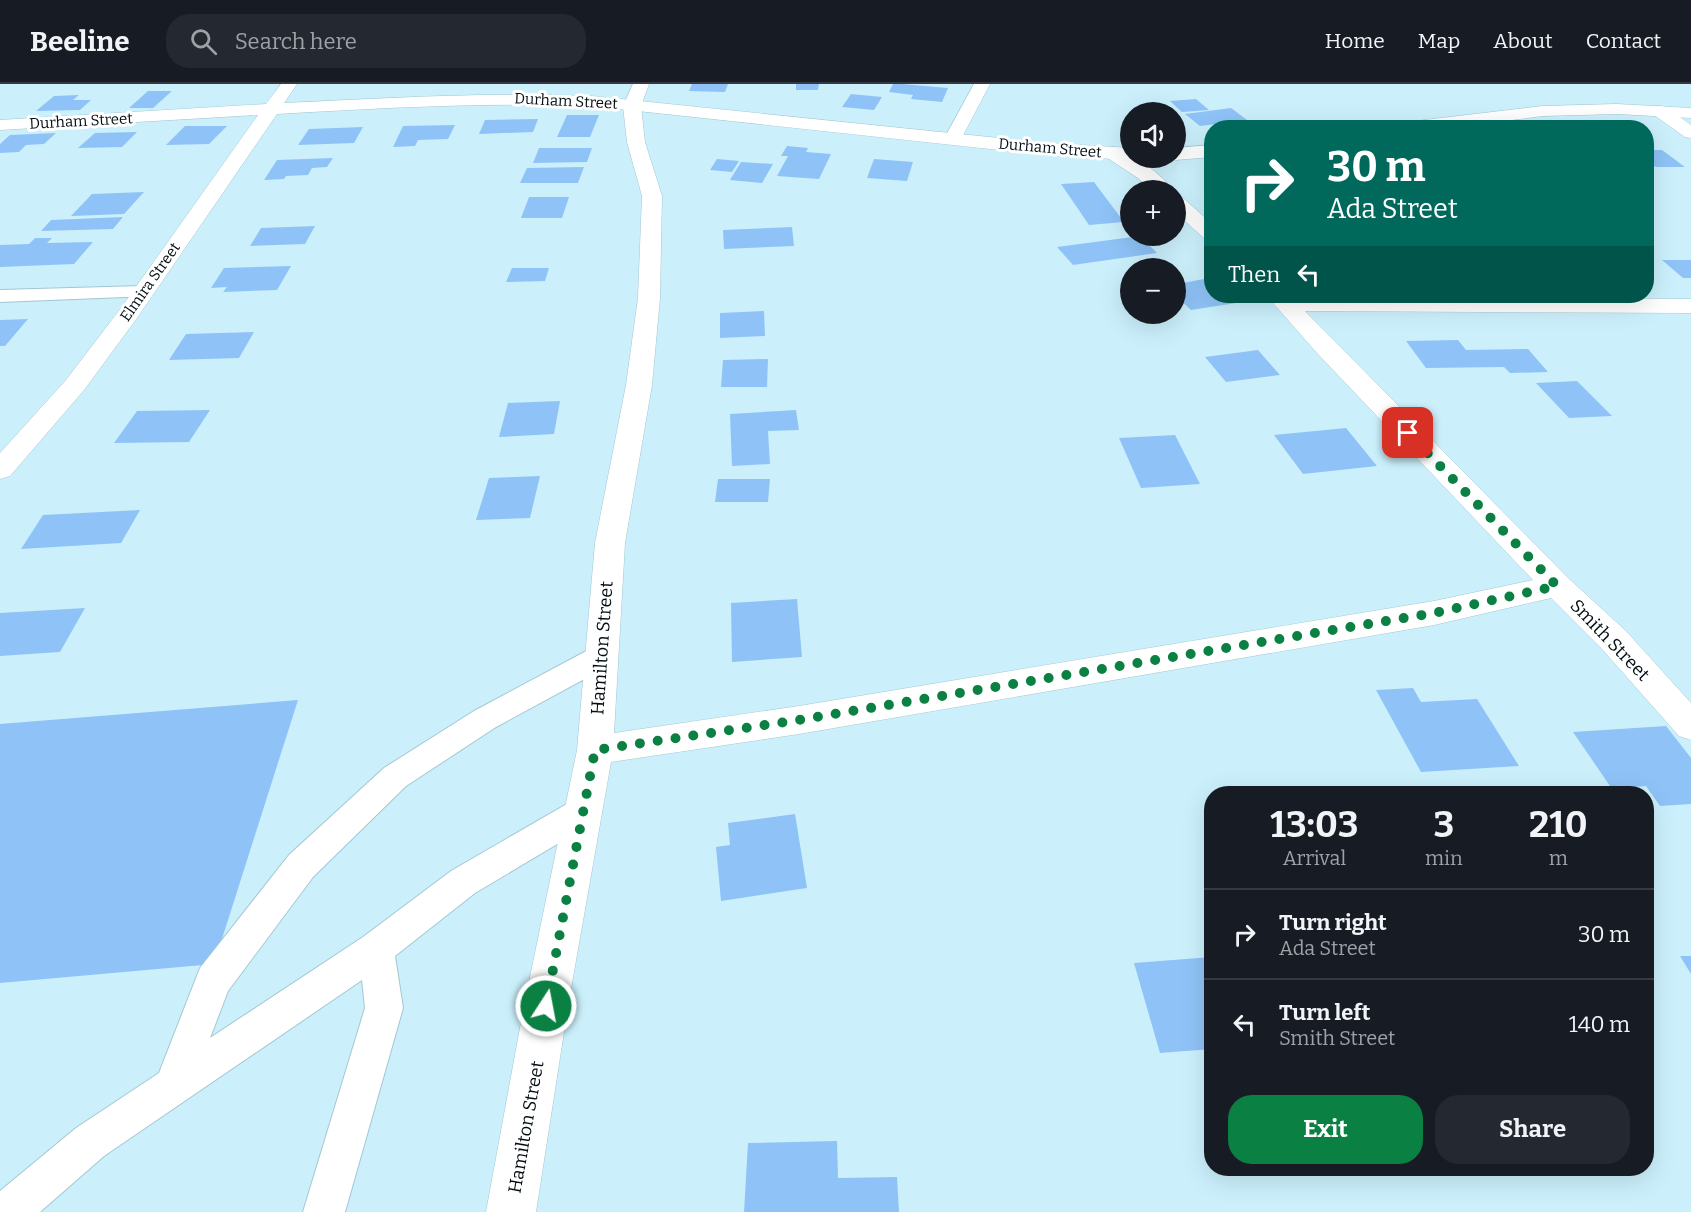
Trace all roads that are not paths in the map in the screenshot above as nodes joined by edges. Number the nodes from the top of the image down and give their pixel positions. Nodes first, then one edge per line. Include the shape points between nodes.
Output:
1 (289, 84) edge
2 (982, 84) edge
3 (636, 95) edge
4 (271, 111) junction
5 (1660, 111) junction
6 (1691, 113) edge
7 (1467, 120) edge
8 (0, 125) edge
9 (1691, 133) edge
10 (953, 139) junction
11 (1204, 152) edge
12 (1186, 153) edge
13 (1120, 154) edge
14 (1138, 168) edge
15 (1152, 180) edge
16 (1186, 211) edge
17 (1204, 228) edge
18 (143, 292) junction
19 (0, 296) edge
20 (1286, 303) edge
21 (1487, 303) edge
22 (1691, 306) edge
23 (0, 470) edge
24 (1557, 586) junction
25 (602, 656) junction
26 (1691, 726) edge
27 (595, 750) junction
28 (584, 811) junction
29 (376, 949) junction
30 (173, 1086) junction
31 (8, 1212) edge
32 (324, 1212) edge
33 (511, 1212) edge

1 - 4 street, Elmira Street
2 - 10 street
3 - 4 street, Durham Street via 486,98
3 - 10 street, Durham Street
3 - 25 street, Hamilton Street via 636,142 652,196 649,298 639,384 610,543
4 - 8 street, Durham Street
4 - 18 street, Elmira Street
5 - 6 street
5 - 7 street via 1543,111
5 - 9 street
10 - 13 street, Durham Street
11 - 12 street
14 - 15 street
16 - 17 street
18 - 19 lane
18 - 23 street, Elmira Street via 75,385
20 - 24 street, Smith Street
21 - 22 street
24 - 26 street, Smith Street via 1614,640
24 - 27 street via 1434,613 799,720
25 - 27 street, Hamilton Street
25 - 30 lane via 485,719 394,777 302,866 213,981
27 - 28 street, Hamilton Street
28 - 29 lane via 463,882
28 - 33 street, Hamilton Street
29 - 30 lane
29 - 32 lane via 384,1008
30 - 31 lane via 90,1142

